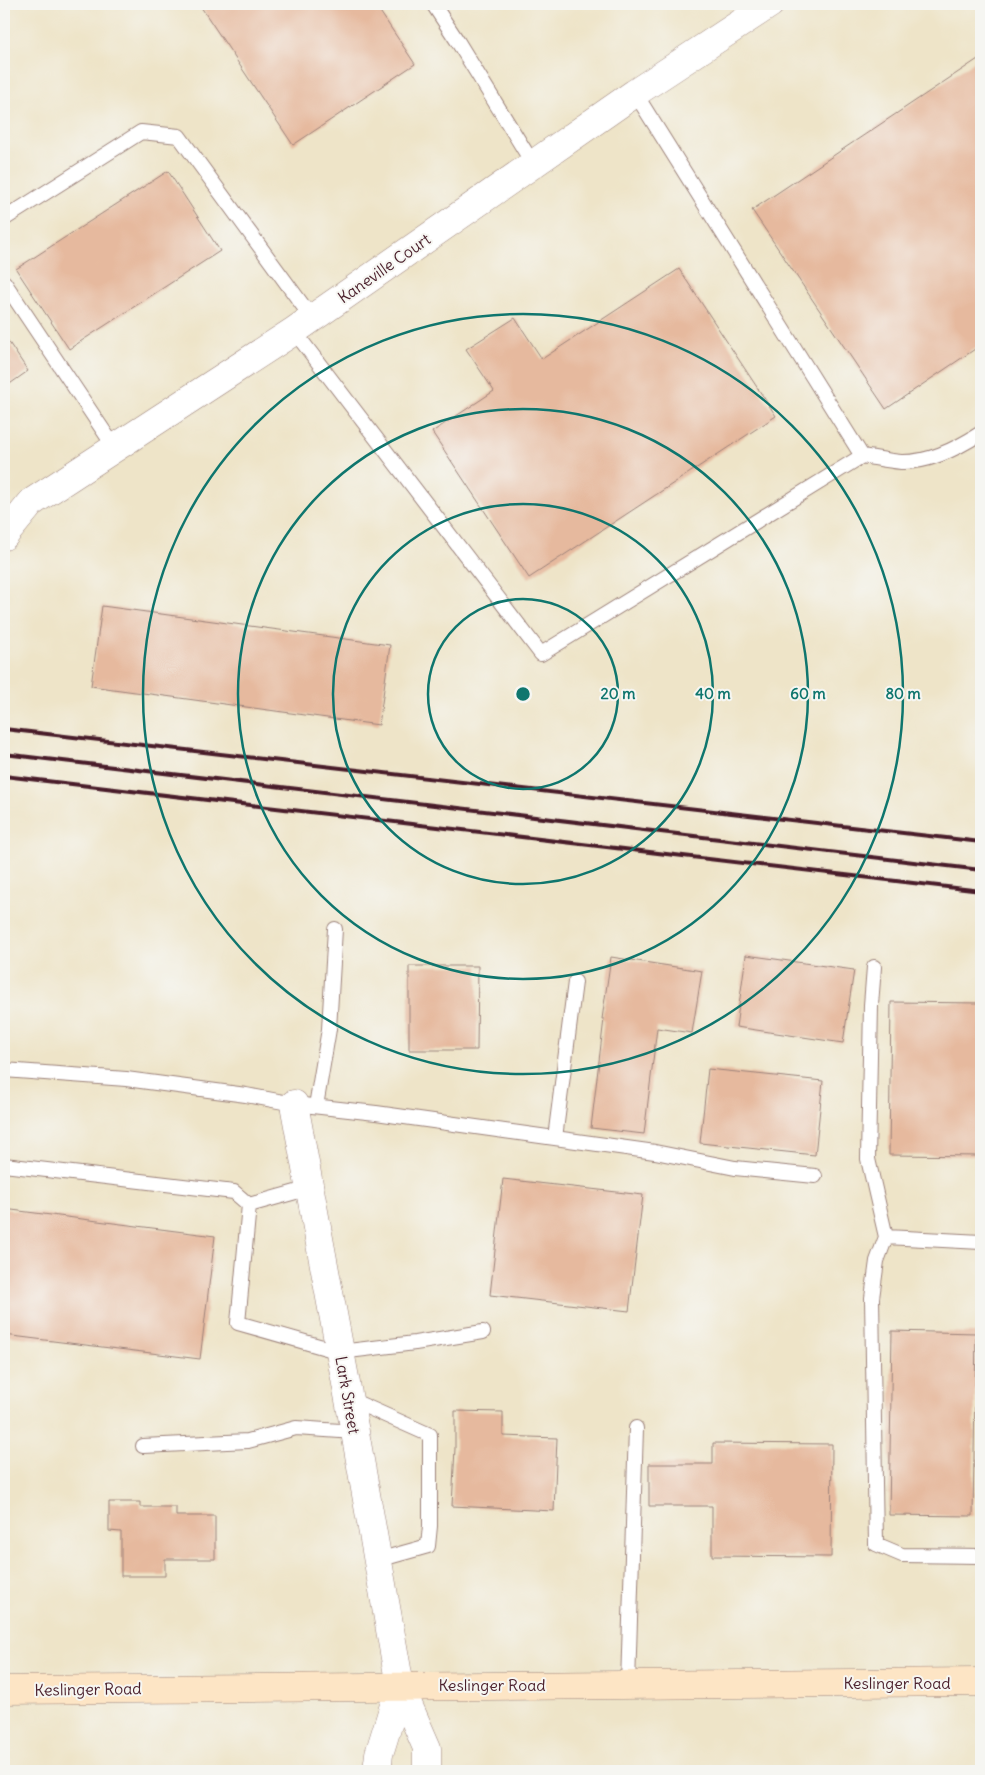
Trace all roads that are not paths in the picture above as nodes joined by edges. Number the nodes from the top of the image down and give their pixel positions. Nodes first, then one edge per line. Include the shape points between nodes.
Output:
1 (433, 4) edge
2 (770, 4) edge
3 (635, 93) junction
4 (533, 164) junction
5 (4, 219) edge
6 (4, 282) edge
7 (303, 324) junction
8 (981, 433) edge
9 (115, 448) junction
10 (862, 456) junction
11 (4, 536) edge
12 (335, 929) dead end
13 (874, 967) dead end
14 (576, 982) dead end
15 (4, 1070) edge
16 (305, 1105) junction
17 (555, 1138) junction
18 (4, 1165) edge
19 (815, 1176) dead end
20 (310, 1188) junction
21 (249, 1205) junction
22 (886, 1237) junction
23 (981, 1242) edge
24 (483, 1332) dead end
25 (340, 1352) junction
26 (349, 1399) junction
27 (636, 1428) dead end
28 (355, 1432) junction
29 (143, 1446) dead end
30 (981, 1556) edge
31 (378, 1560) junction
32 (981, 1682) edge
33 (628, 1684) junction
34 (400, 1686) junction
35 (4, 1690) edge
36 (377, 1771) edge
37 (427, 1771) edge

1 - 4 lane
2 - 3 street, Kaneville Court
3 - 4 street, Kaneville Court
3 - 10 lane
4 - 7 street, Kaneville Court
5 - 7 lane via 141,132 179,136
6 - 9 lane
7 - 9 street, Kaneville Court
7 - 10 lane via 541,654
8 - 10 lane via 957,448 932,457 902,462
9 - 11 street, Kaneville Court via 32,502
12 - 16 lane via 329,1029
13 - 22 lane via 868,1159
14 - 17 lane
15 - 16 lane via 126,1080
16 - 17 lane
16 - 20 street, Lark Street
17 - 19 lane via 655,1152 736,1168
18 - 21 lane via 234,1192
20 - 21 lane
20 - 25 street, Lark Street
21 - 25 lane via 238,1322
22 - 23 lane
22 - 30 lane via 877,1261 872,1298 876,1544 902,1555
24 - 25 lane
25 - 26 street, Lark Street
26 - 28 street, Lark Street
26 - 31 lane via 430,1435 428,1546
27 - 33 lane
28 - 29 lane via 296,1428 248,1441
28 - 31 street, Lark Street
31 - 34 street, Lark Street
32 - 33 main road, Keslinger Road
33 - 34 main road, Keslinger Road
34 - 35 main road, Keslinger Road
34 - 36 street
34 - 37 street via 427,1748

